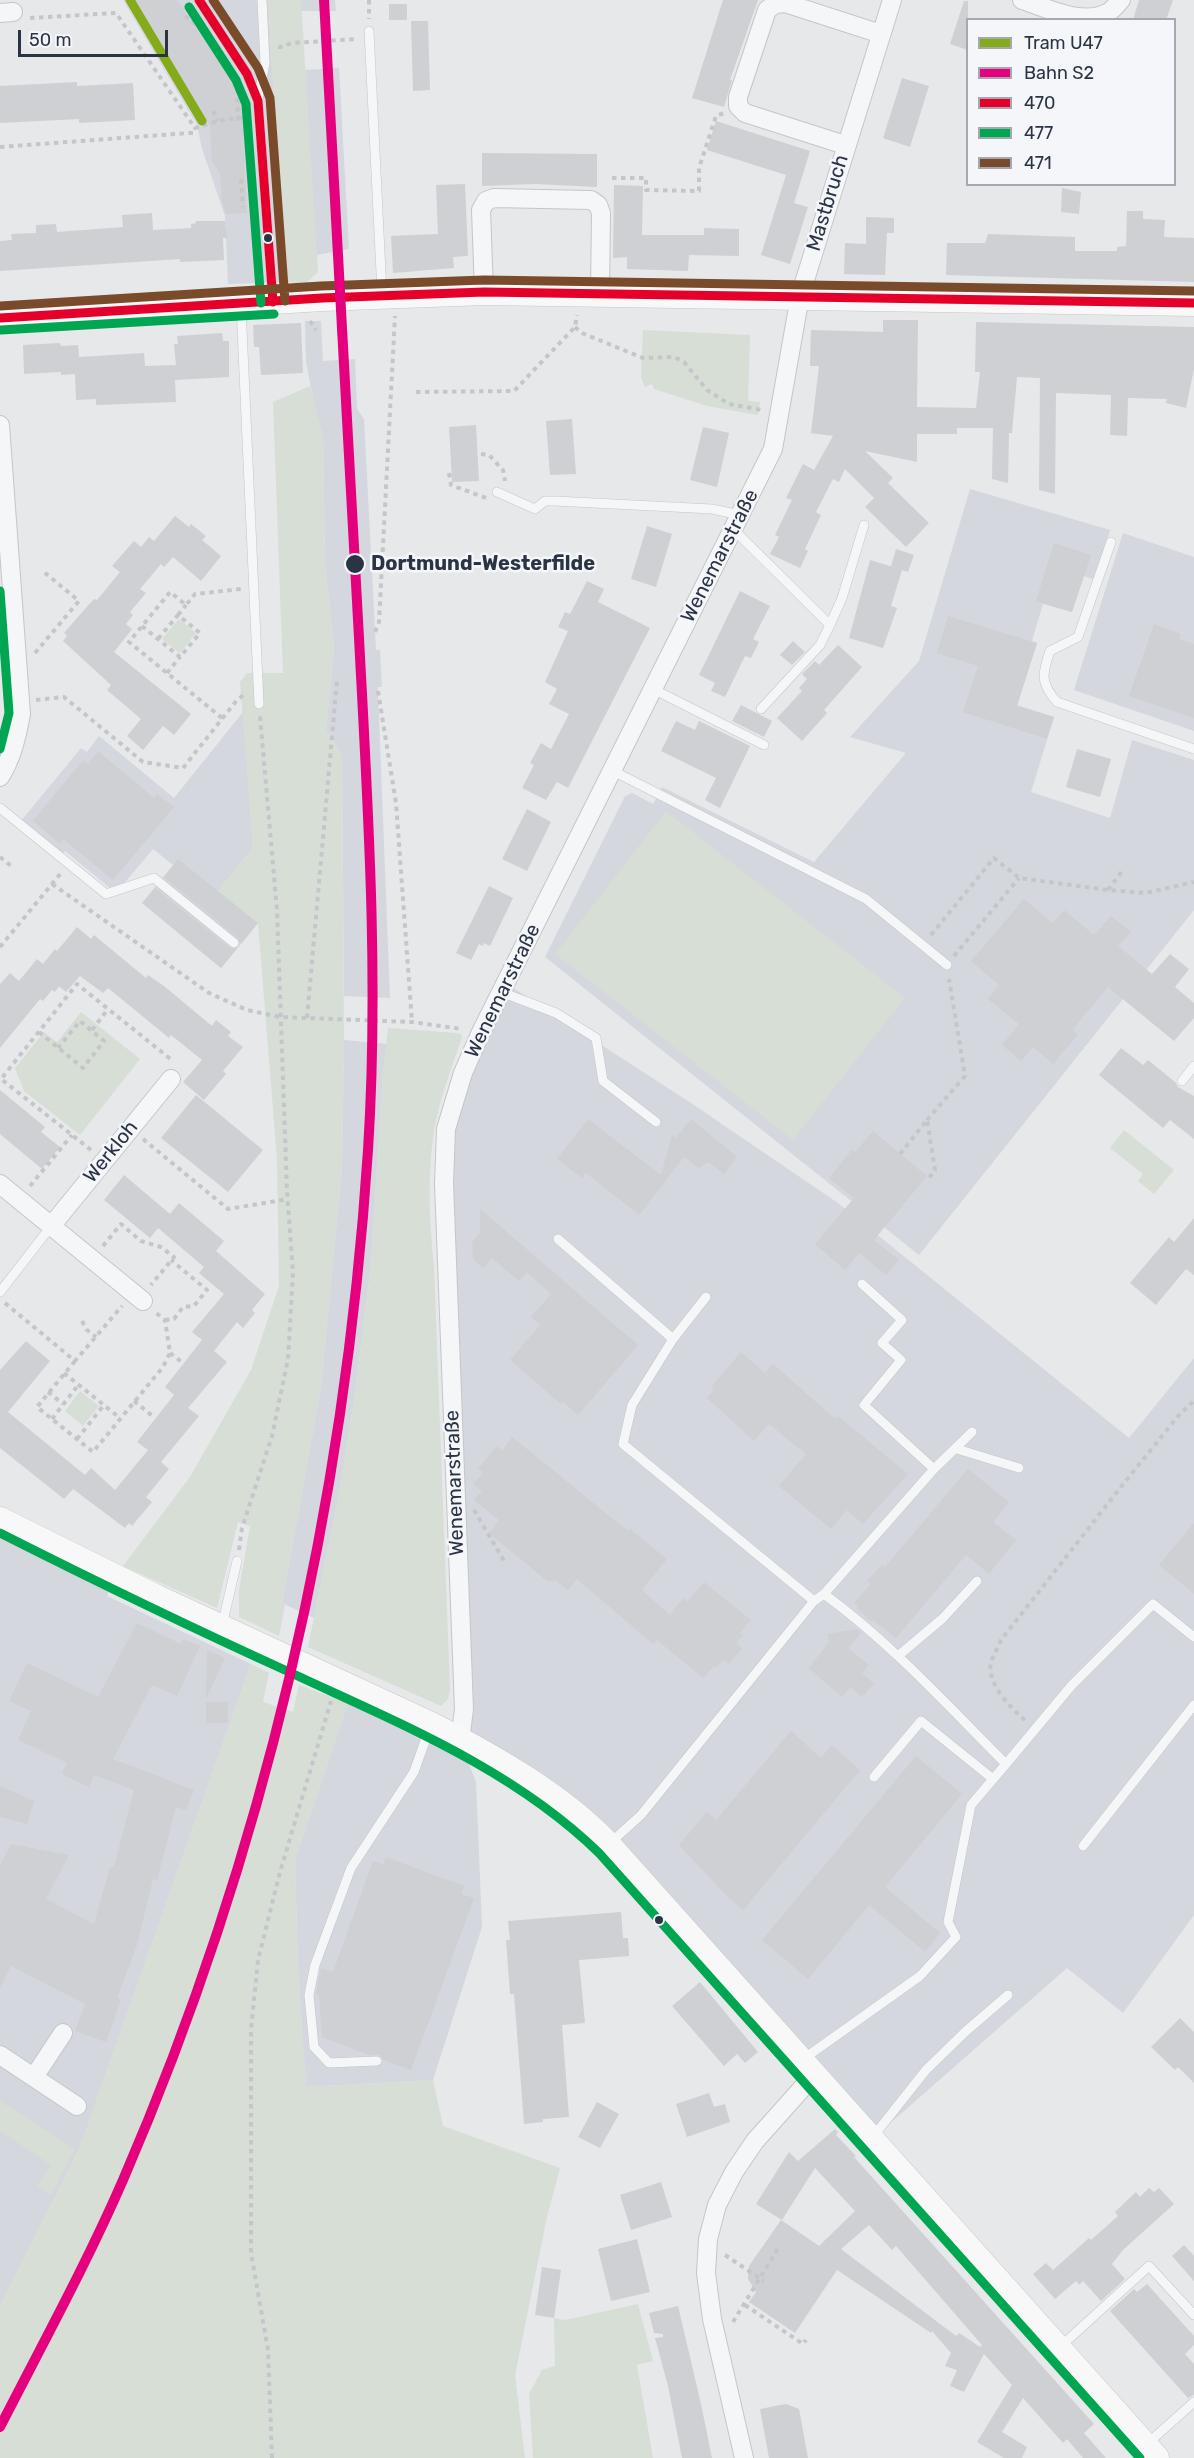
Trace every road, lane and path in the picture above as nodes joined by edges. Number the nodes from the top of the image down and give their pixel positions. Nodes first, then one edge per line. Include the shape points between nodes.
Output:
1 (199, 0) edge
2 (262, 0) edge
3 (892, 0) edge
4 (1121, 0) edge
5 (1029, 1) edge
6 (7, 12) edge
7 (185, 16) dead end
8 (202, 28) dead end
9 (369, 32) dead end
10 (881, 34) junction
11 (338, 40) dead end
12 (292, 43) dead end
13 (236, 83) dead end
14 (258, 101) junction
15 (738, 106) junction
16 (213, 111) dead end
17 (259, 116) junction
18 (237, 118) junction
19 (218, 121) junction
20 (238, 124) dead end
21 (195, 128) junction
22 (845, 145) junction
23 (0, 147) edge
24 (612, 177) dead end
25 (241, 179) dead end
26 (243, 207) dead end
27 (484, 292) junction
28 (588, 292) junction
29 (382, 295) junction
30 (801, 296) junction
31 (273, 302) junction
32 (1194, 303) edge
33 (241, 304) junction
34 (0, 318) edge
35 (394, 327) dead end
36 (575, 327) junction
37 (416, 392) dead end
38 (780, 414) junction
39 (0, 425) edge
40 (481, 454) dead end
41 (449, 473) dead end
42 (497, 492) dead end
43 (507, 497) junction
44 (737, 523) junction
45 (864, 525) dead end
46 (1111, 542) dead end
47 (44, 572) dead end
48 (253, 588) junction
49 (186, 605) junction
50 (178, 615) junction
51 (830, 625) junction
52 (142, 626) junction
53 (375, 632) dead end
54 (158, 639) junction
55 (35, 653) dead end
56 (180, 657) junction
57 (167, 673) junction
58 (337, 680) dead end
59 (258, 683) junction
60 (653, 689) junction
61 (378, 691) dead end
62 (20, 701) junction
63 (259, 704) joint
64 (760, 709) dead end
65 (222, 718) junction
66 (764, 745) dead end
67 (1194, 749) edge
68 (613, 771) junction
69 (0, 777) edge
70 (0, 808) edge
71 (0, 857) edge
72 (68, 864) junction
73 (11, 866) dead end
74 (1122, 872) dead end
75 (1019, 878) junction
76 (1194, 882) edge
77 (52, 884) junction
78 (1108, 890) junction
79 (234, 943) dead end
80 (1, 945) edge
81 (923, 945) junction
82 (947, 965) junction
83 (501, 992) junction
84 (108, 1009) junction
85 (280, 1017) junction
86 (307, 1018) junction
87 (412, 1022) junction
88 (92, 1030) junction
89 (39, 1032) junction
90 (481, 1032) junction
91 (58, 1048) junction
92 (1194, 1066) edge
93 (171, 1079) joint
94 (1182, 1081) dead end
95 (927, 1120) junction
96 (656, 1122) dead end
97 (130, 1129) junction
98 (72, 1135) junction
99 (900, 1154) dead end
100 (104, 1161) junction
101 (929, 1178) dead end
102 (0, 1184) edge
103 (27, 1189) dead end
104 (288, 1199) junction
105 (52, 1226) junction
106 (558, 1239) dead end
107 (101, 1249) dead end
108 (171, 1260) junction
109 (862, 1284) dead end
110 (0, 1292) edge
111 (146, 1295) junction
112 (706, 1297) dead end
113 (0, 1299) edge
114 (122, 1306) dead end
115 (165, 1320) junction
116 (82, 1321) dead end
117 (96, 1337) junction
118 (673, 1339) junction
119 (170, 1353) junction
120 (75, 1361) junction
121 (183, 1363) dead end
122 (64, 1373) junction
123 (79, 1384) junction
124 (48, 1392) junction
125 (134, 1401) junction
126 (1194, 1401) edge
127 (63, 1404) junction
128 (104, 1405) junction
129 (120, 1418) junction
130 (155, 1418) dead end
131 (52, 1419) junction
132 (972, 1432) dead end
133 (77, 1439) junction
134 (957, 1449) junction
135 (1018, 1468) dead end
136 (934, 1469) junction
137 (478, 1515) dead end
138 (0, 1520) edge
139 (237, 1561) joint
140 (504, 1561) dead end
141 (977, 1581) dead end
142 (824, 1594) junction
143 (814, 1601) junction
144 (222, 1627) junction
145 (1194, 1637) edge
146 (898, 1656) junction
147 (338, 1681) junction
148 (1194, 1705) edge
149 (431, 1725) junction
150 (1036, 1728) junction
151 (460, 1740) junction
152 (1006, 1764) junction
153 (874, 1777) dead end
154 (993, 1779) junction
155 (608, 1845) junction
156 (1083, 1846) dead end
157 (1008, 1995) dead end
158 (63, 2033) dead end
159 (0, 2055) edge
160 (377, 2061) dead end
161 (807, 2068) junction
162 (34, 2077) junction
163 (77, 2106) dead end
164 (871, 2140) junction
165 (779, 2247) dead end
166 (707, 2254) junction
167 (762, 2280) junction
168 (745, 2304) junction
169 (1194, 2315) edge
170 (733, 2322) dead end
171 (806, 2340) dead end
172 (1058, 2349) junction
173 (1194, 2402) edge
174 (1150, 2452) edge
175 (272, 2458) edge
176 (744, 2458) edge

1 - 14 lane via 247,74
2 - 14 lane via 265,63
3 - 10 street, Mastbruch
4 - 5 street via 1109,13 1093,18 1075,17
6 - 21 path via 13,20 116,13
7 - 8 path
9 - 29 lane
10 - 15 street via 785,3 775,4 767,10
10 - 22 street, Mastbruch
11 - 12 path
13 - 18 path
14 - 17 lane
15 - 22 street, Mastbruch via 745,113
15 - 24 path via 716,116 699,168 699,191 646,190 646,178
16 - 19 path
17 - 18 path
17 - 31 lane
18 - 19 path
18 - 20 path
19 - 21 path
21 - 23 path via 193,133
22 - 30 street, Mastbruch
25 - 26 path
27 - 28 street
27 - 28 street via 481,210 486,201 494,198 591,200 598,205 601,213
27 - 29 street
28 - 30 street
28 - 36 path
29 - 31 street
30 - 32 street
30 - 38 street, Wenemarstraße
31 - 33 street
33 - 34 street
33 - 48 lane
35 - 53 path via 380,610
36 - 37 path via 514,391
36 - 38 path via 629,354 643,358 674,357 684,362 707,390 729,404
38 - 44 street, Wenemarstraße via 773,449
39 - 62 street
40 - 43 path via 489,455 503,470
41 - 43 path via 451,485 485,498
42 - 43 lane
43 - 44 lane via 535,510 545,501 712,509
44 - 51 lane
44 - 60 street, Wenemarstraße
45 - 51 lane
46 - 67 lane via 1078,637 1050,651 1043,678 1046,690 1057,702
47 - 55 path via 79,601
48 - 49 path via 195,594
48 - 59 lane
49 - 50 path
49 - 52 path via 170,592
50 - 54 path
50 - 56 path via 200,633
51 - 64 lane via 820,645
52 - 54 path
52 - 57 path via 129,642
54 - 56 path
56 - 57 path
57 - 65 path
58 - 86 path
59 - 63 lane
59 - 65 path
60 - 66 lane
60 - 68 street, Wenemarstraße
61 - 87 path via 396,803
62 - 65 path via 64,698 143,762 183,768
62 - 69 street via 16,741
63 - 85 path via 277,911
68 - 81 lane via 866,899
68 - 83 street, Wenemarstraße
70 - 72 lane
71 - 73 path
72 - 77 path
72 - 79 lane via 106,894 154,878
74 - 78 path
75 - 78 path
75 - 81 path via 994,858
75 - 82 path
76 - 78 path via 1146,893
77 - 80 path
77 - 85 path via 209,993 247,1010
81 - 82 lane
82 - 95 path via 965,1076
83 - 90 street, Wenemarstraße
83 - 96 lane via 546,1008 596,1038 603,1080
84 - 88 path
84 - 89 path via 77,984
84 - 93 path via 180,1066
85 - 86 path
85 - 104 path
86 - 87 path
87 - 90 path
88 - 91 path via 80,1021
88 - 91 path via 104,1041 83,1068
89 - 91 path
89 - 98 path via 1,1079
90 - 151 street, Wenemarstraße via 463,1073 446,1129 444,1183 464,1709
92 - 94 lane
93 - 97 street, Werkloh
95 - 99 path
95 - 101 path via 935,1170
97 - 100 street, Werkloh
97 - 104 path via 228,1209
98 - 100 path
98 - 103 path
100 - 105 street, Werkloh
102 - 105 street
104 - 139 path via 293,1273 288,1359 272,1436 242,1528
105 - 110 lane
105 - 111 street
106 - 118 lane
107 - 108 path via 121,1224 141,1241 161,1247 174,1257
108 - 111 path
108 - 115 path via 207,1290 194,1306 183,1307 174,1319
109 - 136 lane via 902,1320 882,1343 901,1360 864,1405
111 - 115 path
112 - 118 lane
113 - 120 path
114 - 117 path
115 - 119 path
116 - 117 path
117 - 120 path
118 - 143 lane via 632,1405 623,1444
119 - 121 path
119 - 125 path
120 - 122 path
122 - 123 path
122 - 124 path
123 - 127 path via 71,1399
123 - 128 path
124 - 127 path
124 - 131 path via 37,1407
125 - 129 path
125 - 130 path
126 - 150 path via 1001,1640 990,1665 994,1683 1015,1712
127 - 131 path
128 - 129 path
128 - 133 path
129 - 133 path via 93,1452
131 - 133 path
132 - 134 lane
134 - 135 lane
134 - 136 lane
136 - 142 lane
137 - 140 path
138 - 144 street
139 - 144 lane
141 - 146 lane via 943,1618
142 - 143 lane
142 - 146 lane
143 - 155 lane via 641,1815
144 - 147 street
145 - 150 lane via 1153,1604 1072,1685
146 - 152 lane
147 - 149 street
147 - 175 path via 280,1872 261,1949 251,2030 251,2253 268,2349
148 - 156 lane
149 - 151 street
149 - 160 lane via 414,1772 351,1868 315,1965 309,1995 314,2047 329,2063
150 - 152 lane
151 - 155 street via 545,1791
152 - 154 lane
153 - 154 lane via 921,1721
154 - 161 lane via 971,1804 948,1922 956,1936 920,1976
155 - 161 street
157 - 164 lane via 926,2070
158 - 162 street
159 - 162 street
161 - 164 street
161 - 166 street via 734,2172 717,2205
162 - 163 street
164 - 172 street
165 - 167 path
166 - 167 path via 726,2255
166 - 176 street via 712,2319
167 - 168 path
168 - 170 path
168 - 171 path via 803,2344
169 - 172 lane via 1149,2266
172 - 174 street
173 - 174 lane

